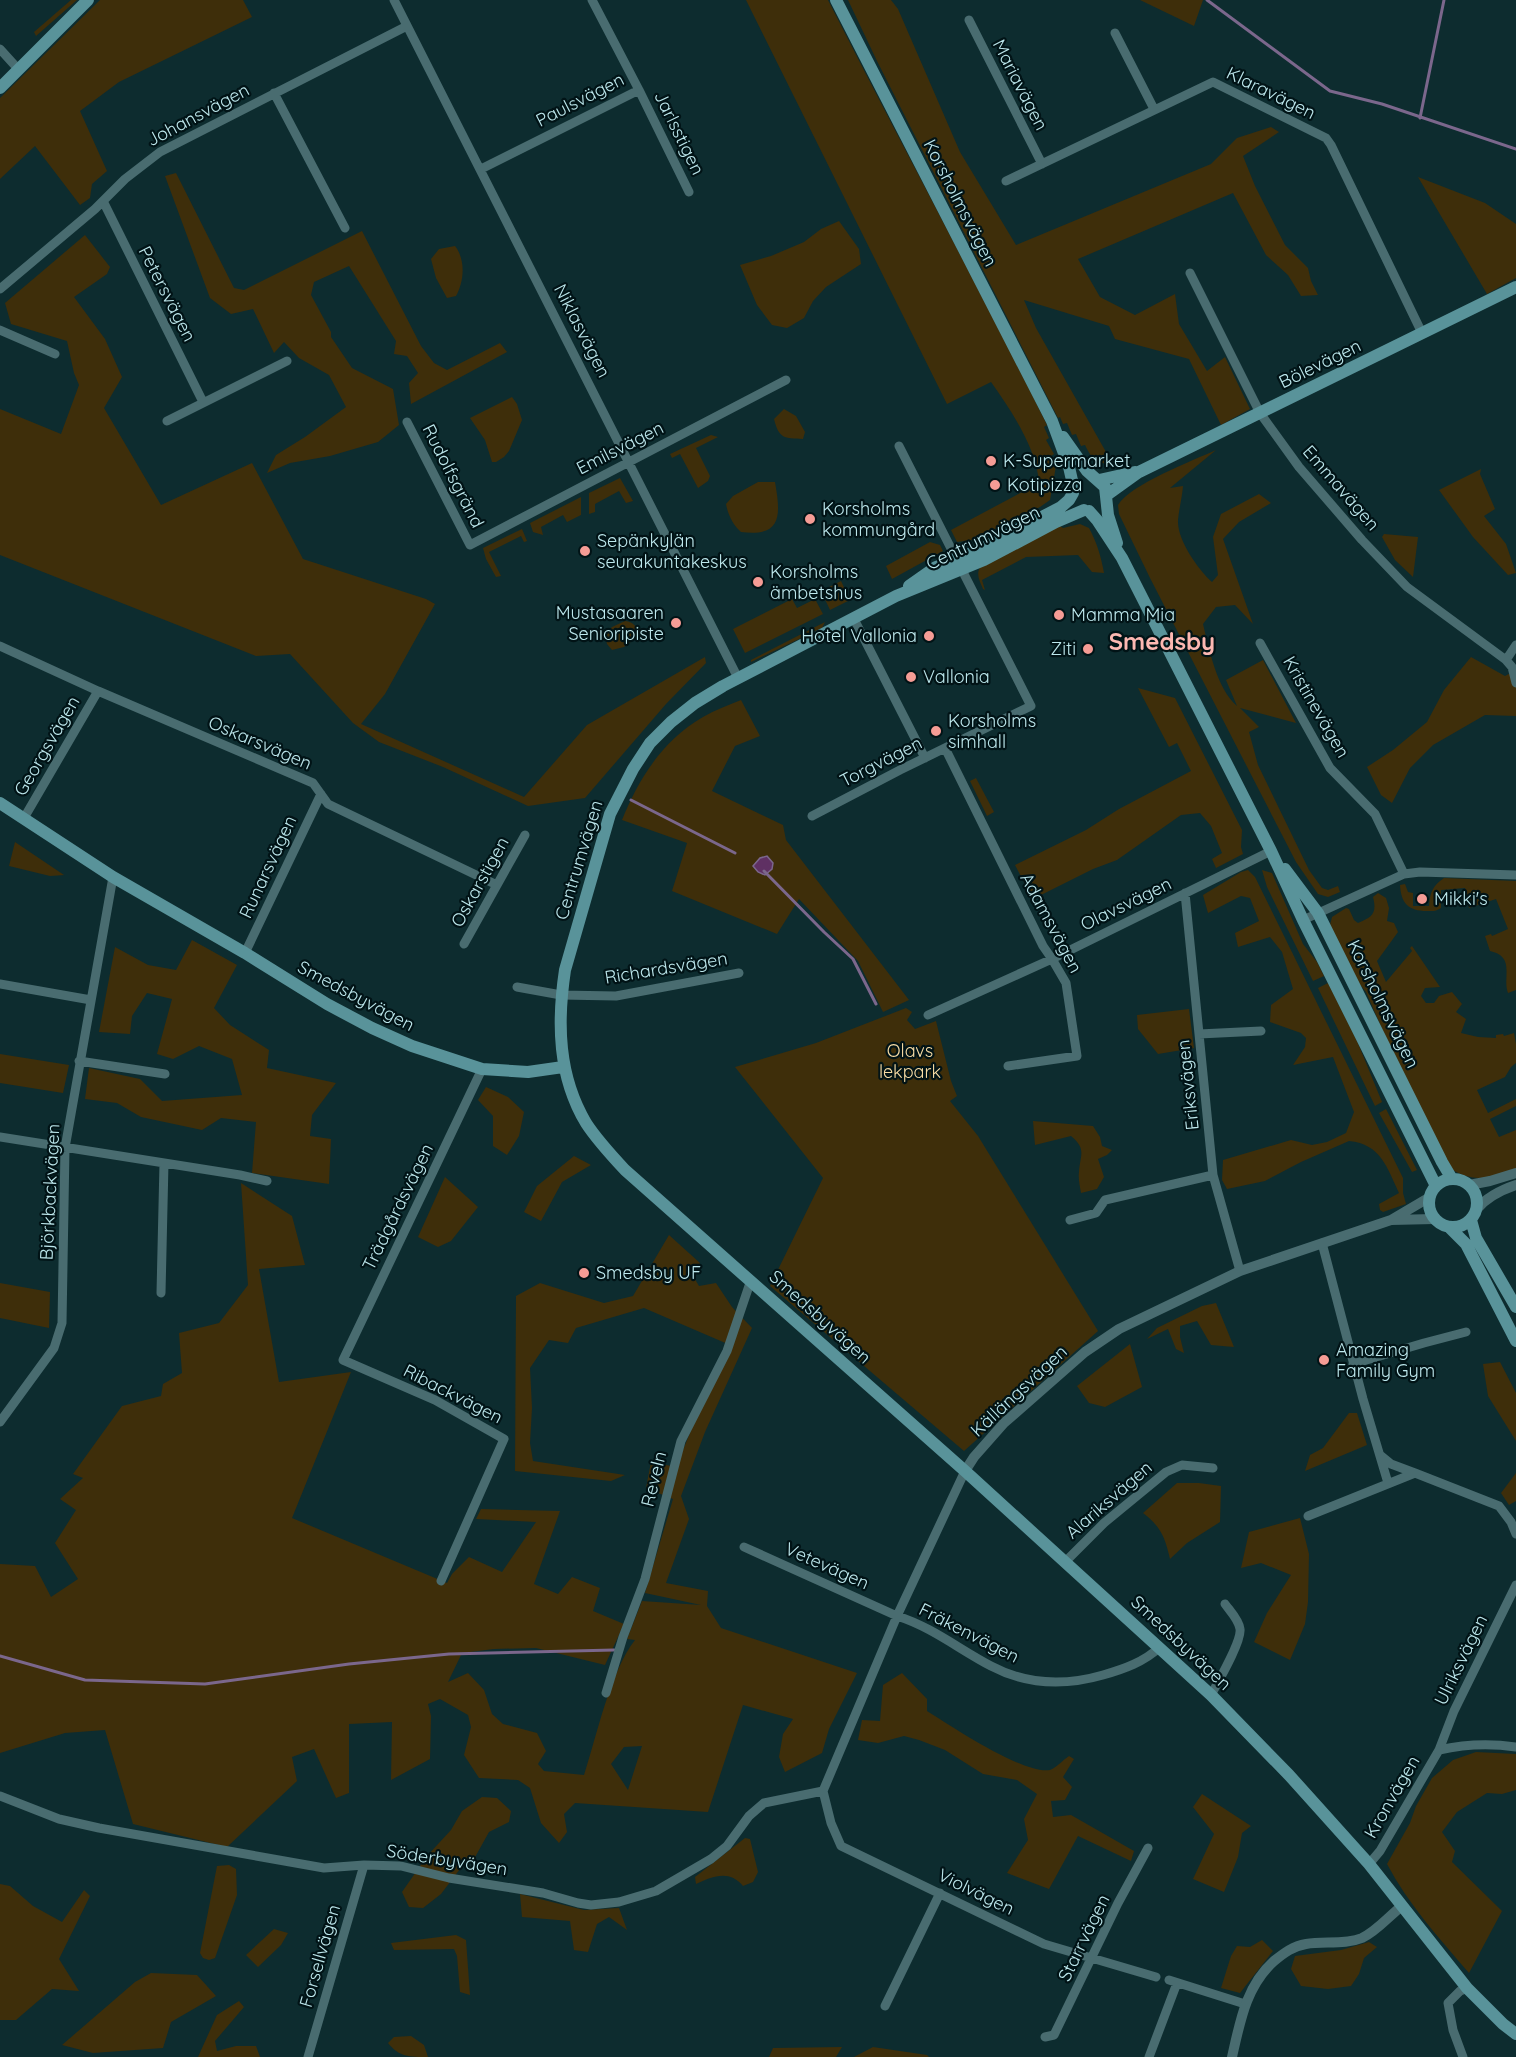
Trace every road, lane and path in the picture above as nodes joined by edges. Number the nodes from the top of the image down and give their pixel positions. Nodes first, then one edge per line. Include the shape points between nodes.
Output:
1 (88, 0) edge
2 (394, 0) edge
3 (592, 0) edge
4 (836, 0) edge
5 (969, 20) dead end
6 (407, 26) junction
7 (1115, 33) dead end
8 (0, 49) edge
9 (19, 70) junction
10 (0, 88) edge
11 (639, 90) junction
12 (274, 93) junction
13 (1154, 109) junction
14 (1042, 164) junction
15 (481, 169) junction
16 (1006, 181) dead end
17 (689, 192) dead end
18 (103, 201) junction
19 (345, 228) dead end
20 (1190, 273) dead end
21 (1516, 286) edge
22 (0, 289) edge
23 (0, 330) edge
24 (1422, 333) junction
25 (55, 354) dead end
26 (287, 361) dead end
27 (786, 380) dead end
28 (203, 402) junction
29 (1260, 413) junction
30 (167, 421) dead end
31 (407, 422) dead end
32 (1052, 422) junction
33 (899, 446) dead end
34 (629, 462) junction
35 (1139, 472) junction
36 (1097, 479) junction
37 (1073, 491) junction
38 (1107, 497) junction
39 (1087, 511) junction
40 (470, 545) joint
41 (1122, 558) junction
42 (957, 559) junction
43 (854, 619) junction
44 (1260, 643) dead end
45 (1516, 645) edge
46 (0, 646) edge
47 (1506, 660) junction
48 (738, 678) junction
49 (1516, 683) edge
50 (98, 691) junction
51 (945, 748) junction
52 (925, 758) junction
53 (321, 794) junction
54 (0, 803) edge
55 (812, 816) dead end
56 (24, 818) junction
57 (525, 835) dead end
58 (1271, 851) junction
59 (1404, 874) junction
60 (1516, 874) edge
61 (113, 877) junction
62 (497, 885) junction
63 (1185, 893) junction
64 (1318, 913) junction
65 (1303, 920) junction
66 (464, 944) dead end
67 (245, 953) junction
68 (1052, 959) junction
69 (740, 974) dead end
70 (0, 984) edge
71 (517, 987) dead end
72 (561, 994) junction
73 (91, 1000) junction
74 (928, 1015) dead end
75 (1261, 1031) dead end
76 (1199, 1034) junction
77 (79, 1061) junction
78 (563, 1066) junction
79 (1008, 1066) dead end
80 (482, 1069) junction
81 (165, 1074) dead end
82 (0, 1137) edge
83 (65, 1148) junction
84 (164, 1163) junction
85 (1516, 1173) edge
86 (1213, 1174) junction
87 (1452, 1179) junction
88 (267, 1181) dead end
89 (1469, 1185) junction
90 (1516, 1185) edge
91 (1433, 1191) junction
92 (1474, 1215) junction
93 (1434, 1218) junction
94 (1070, 1220) dead end
95 (1391, 1220) junction
96 (1449, 1227) junction
97 (1322, 1243) junction
98 (1240, 1271) junction
99 (751, 1280) junction
100 (161, 1293) dead end
101 (1516, 1307) edge
102 (1466, 1332) dead end
103 (1516, 1341) edge
104 (343, 1360) joint
105 (1353, 1364) junction
106 (0, 1422) edge
107 (1380, 1455) junction
108 (1213, 1468) dead end
109 (965, 1471) junction
110 (1415, 1473) junction
111 (1388, 1483) junction
112 (1308, 1516) dead end
113 (1516, 1534) edge
114 (744, 1547) dead end
115 (1065, 1562) junction
116 (441, 1581) dead end
117 (1516, 1585) edge
118 (1225, 1604) dead end
119 (897, 1616) junction
120 (1160, 1647) junction
121 (606, 1693) dead end
122 (1211, 1695) junction
123 (1516, 1747) edge
124 (1439, 1750) junction
125 (823, 1791) junction
126 (0, 1796) edge
127 (1148, 1848) dead end
128 (1369, 1864) junction
129 (364, 1865) junction
130 (940, 1893) junction
131 (1402, 1906) junction
132 (1093, 1957) junction
133 (1156, 1977) dead end
134 (1467, 1988) junction
135 (1245, 2004) junction
136 (885, 2006) dead end
137 (1516, 2034) edge
138 (1045, 2037) dead end
139 (308, 2057) edge
140 (1149, 2057) edge
141 (1232, 2057) edge
142 (1463, 2057) edge

1 - 9 main road
2 - 6 street, Niklasvägen
3 - 11 street, Paulsvägen
4 - 32 main road, Korsholmsvägen
5 - 14 street, Mariavägen
6 - 12 street, Johansvägen
6 - 15 street, Niklasvägen
7 - 13 street
8 - 9 street
9 - 10 main road
11 - 15 street, Paulsvägen
11 - 17 street, Jarlsstigen
12 - 18 street, Johansvägen via 160,152
12 - 19 street
13 - 14 street, Klaravägen
13 - 24 street, Klaravägen via 1213,82 1326,138
14 - 16 street, Klaravägen
15 - 34 street, Niklasvägen
18 - 22 street, Johansvägen
18 - 28 street, Petersvägen
20 - 29 street, Emmavägen
21 - 24 main road, Bölevägen
23 - 25 street
24 - 29 main road, Bölevägen
26 - 28 street
27 - 34 street, Emilsvägen
28 - 30 street
29 - 35 main road, Bölevägen
29 - 47 street, Emmavägen via 1299,467 1407,587
31 - 40 street, Rudolfsgränd
32 - 36 main road, Korsholmsvägen
32 - 37 main road, Korsholmsvägen via 1069,467
33 - 42 street
34 - 40 street, Emilsvägen
34 - 48 street, Niklasvägen
35 - 36 main road, Bölevägen
35 - 38 main road, Bölevägen
36 - 37 main road via 1082,479
36 - 38 main road via 1105,487
37 - 39 main road via 1075,502
37 - 42 main road, Centrumvägen via 1060,507
38 - 39 main road via 1101,507
38 - 41 main road, Korsholmsvägen via 1108,515
39 - 41 main road, Korsholmsvägen
39 - 42 main road, Centrumvägen
41 - 58 main road, Korsholmsvägen
42 - 43 main road, Centrumvägen
42 - 51 street, Torgvägen via 1031,706
43 - 48 main road, Centrumvägen
43 - 52 street
44 - 59 street, Kristinevägen via 1330,768 1375,814
45 - 47 street
46 - 50 street, Oskarsvägen
47 - 49 street
48 - 72 main road, Centrumvägen via 670,722 633,769 610,814
50 - 53 street, Oskarsvägen via 313,783
50 - 56 street, Georgsvägen
51 - 52 street, Torgvägen
51 - 68 street, Adamsvägen
52 - 55 street, Torgvägen
53 - 62 street, Oskarsvägen via 328,804
53 - 67 street, Runarsvägen
54 - 56 main road, Smedsbyvägen
56 - 61 main road, Smedsbyvägen
57 - 62 street, Oskarstigen
58 - 63 street, Olavsvägen
58 - 64 main road, Korsholmsvägen
58 - 65 main road, Korsholmsvägen
59 - 60 street
59 - 64 street
61 - 67 main road, Smedsbyvägen
61 - 73 street, Björkbackvägen
62 - 66 street, Oskarstigen
63 - 68 street, Olavsvägen
63 - 76 street, Eriksvägen
64 - 65 street
64 - 87 main road, Korsholmsvägen
65 - 91 main road, Korsholmsvägen
67 - 80 main road, Smedsbyvägen via 372,1028
68 - 74 street, Olavsvägen
68 - 79 street, Adamsvägen via 1066,983 1077,1056
69 - 72 street, Richardsvägen via 616,996
70 - 73 street
71 - 72 street
72 - 78 main road, Centrumvägen
73 - 77 street, Björkbackvägen
75 - 76 street
76 - 86 street, Eriksvägen
77 - 81 street
77 - 83 street, Björkbackvägen
78 - 80 main road, Smedsbyvägen via 528,1072
78 - 99 main road, Smedsbyvägen via 586,1123 610,1154
80 - 104 street, Trädgårdsvägen
82 - 83 street
83 - 84 street
83 - 106 street, Björkbackvägen via 62,1323 54,1348
84 - 88 street
84 - 100 street
85 - 89 street
86 - 94 street via 1105,1200 1096,1213
86 - 98 street, Eriksvägen
87 - 89 main road
87 - 91 main road
89 - 92 main road via 1476,1196
90 - 92 street via 1482,1202
91 - 93 main road via 1429,1204
91 - 95 street, Källängsvägen
92 - 96 main road via 1457,1227
92 - 101 main road via 1476,1238
93 - 95 street, Källängsvägen
93 - 96 main road
95 - 97 street, Källängsvägen
96 - 103 main road via 1466,1244
97 - 98 street, Källängsvägen
97 - 105 street
98 - 109 street, Källängsvägen via 1119,1329 1085,1352 1004,1423
99 - 109 main road, Smedsbyvägen
99 - 121 street, Reveln via 727,1351 681,1441 645,1579
102 - 105 street
104 - 116 street, Ribackvägen via 435,1400 504,1439
105 - 107 street
107 - 110 street
107 - 111 street
108 - 115 street, Alariksvägen via 1182,1465 1166,1472 1104,1523
109 - 115 main road, Smedsbyvägen
109 - 119 street, Källängsvägen
110 - 111 street
110 - 113 street via 1500,1506
111 - 112 street
114 - 119 street, Vetevägen
115 - 120 main road, Smedsbyvägen
117 - 124 street, Ulriksvägen
118 - 122 street via 1241,1632
119 - 120 street, Fräkenvägen via 913,1621 992,1667 1016,1677 1057,1684 1124,1669
119 - 125 street, Källängsvägen
120 - 122 main road, Smedsbyvägen
122 - 128 main road, Smedsbyvägen
123 - 124 street, Kronvägen via 1495,1744
124 - 128 street, Kronvägen
125 - 129 street, Söderbyvägen via 764,1803 711,1859 656,1891 619,1902 578,1903 401,1866
125 - 130 street, Violvägen via 841,1846
126 - 129 street, Söderbyvägen via 59,1819 99,1828 324,1868
127 - 132 street, Starrvägen
128 - 131 main road, Smedsbyvägen
129 - 139 street, Forsellvägen
130 - 132 street, Violvägen via 1044,1944
130 - 136 street
131 - 134 main road, Smedsbyvägen
131 - 135 street via 1362,1938 1305,1944 1285,1952 1267,1968
132 - 133 street, Violvägen
132 - 138 street, Starrvägen via 1054,2035
134 - 137 main road, Smedsbyvägen
134 - 142 street via 1448,2003
135 - 140 street via 1173,1982
135 - 141 street

